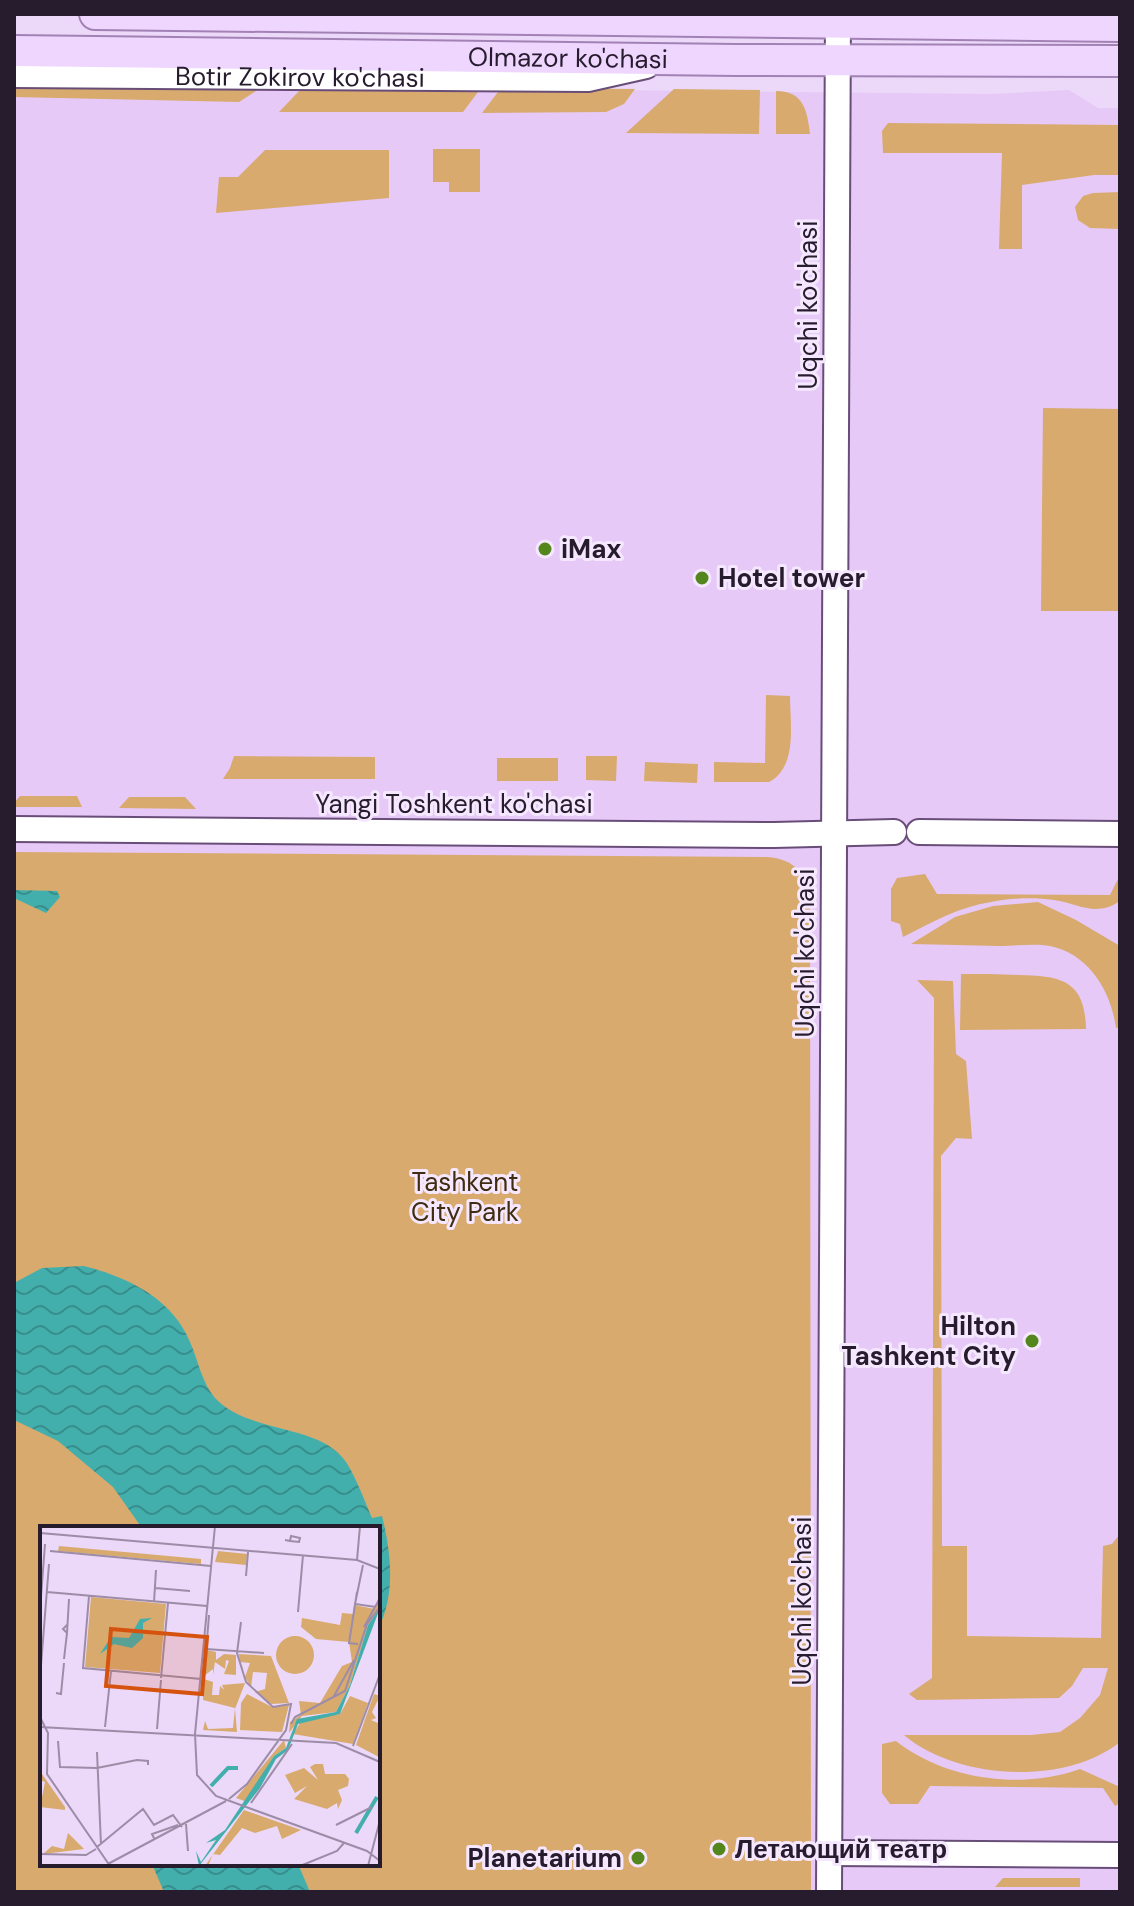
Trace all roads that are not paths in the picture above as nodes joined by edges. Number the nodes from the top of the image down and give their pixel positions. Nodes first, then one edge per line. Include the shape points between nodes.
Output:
1 (95, 14) edge
2 (838, 19) edge
3 (1120, 26) edge
4 (14, 51) edge
5 (678, 58) junction
6 (837, 60) junction
7 (1120, 61) edge
8 (14, 75) edge
9 (14, 829) edge
10 (834, 832) junction
11 (894, 832) dead end
12 (919, 832) dead end
13 (1120, 834) edge
14 (829, 1853) junction
15 (1120, 1855) edge
16 (829, 1892) edge

1 - 2 main road
2 - 3 main road
2 - 6 street, Uqchi ko'chasi
4 - 5 main road, Olmazor ko'chasi
5 - 6 main road, Olmazor ko'chasi
5 - 8 street, Botir Zokirov ko'chasi via 588,79
6 - 7 main road, Olmazor ko'chasi
6 - 10 street, Uqchi ko'chasi
9 - 10 street, Yangi Toshkent ko'chasi
10 - 11 street, Yangi Toshkent ko'chasi
10 - 14 street, Uqchi ko'chasi
12 - 13 street
14 - 15 street
14 - 16 street, Uqchi ko'chasi

